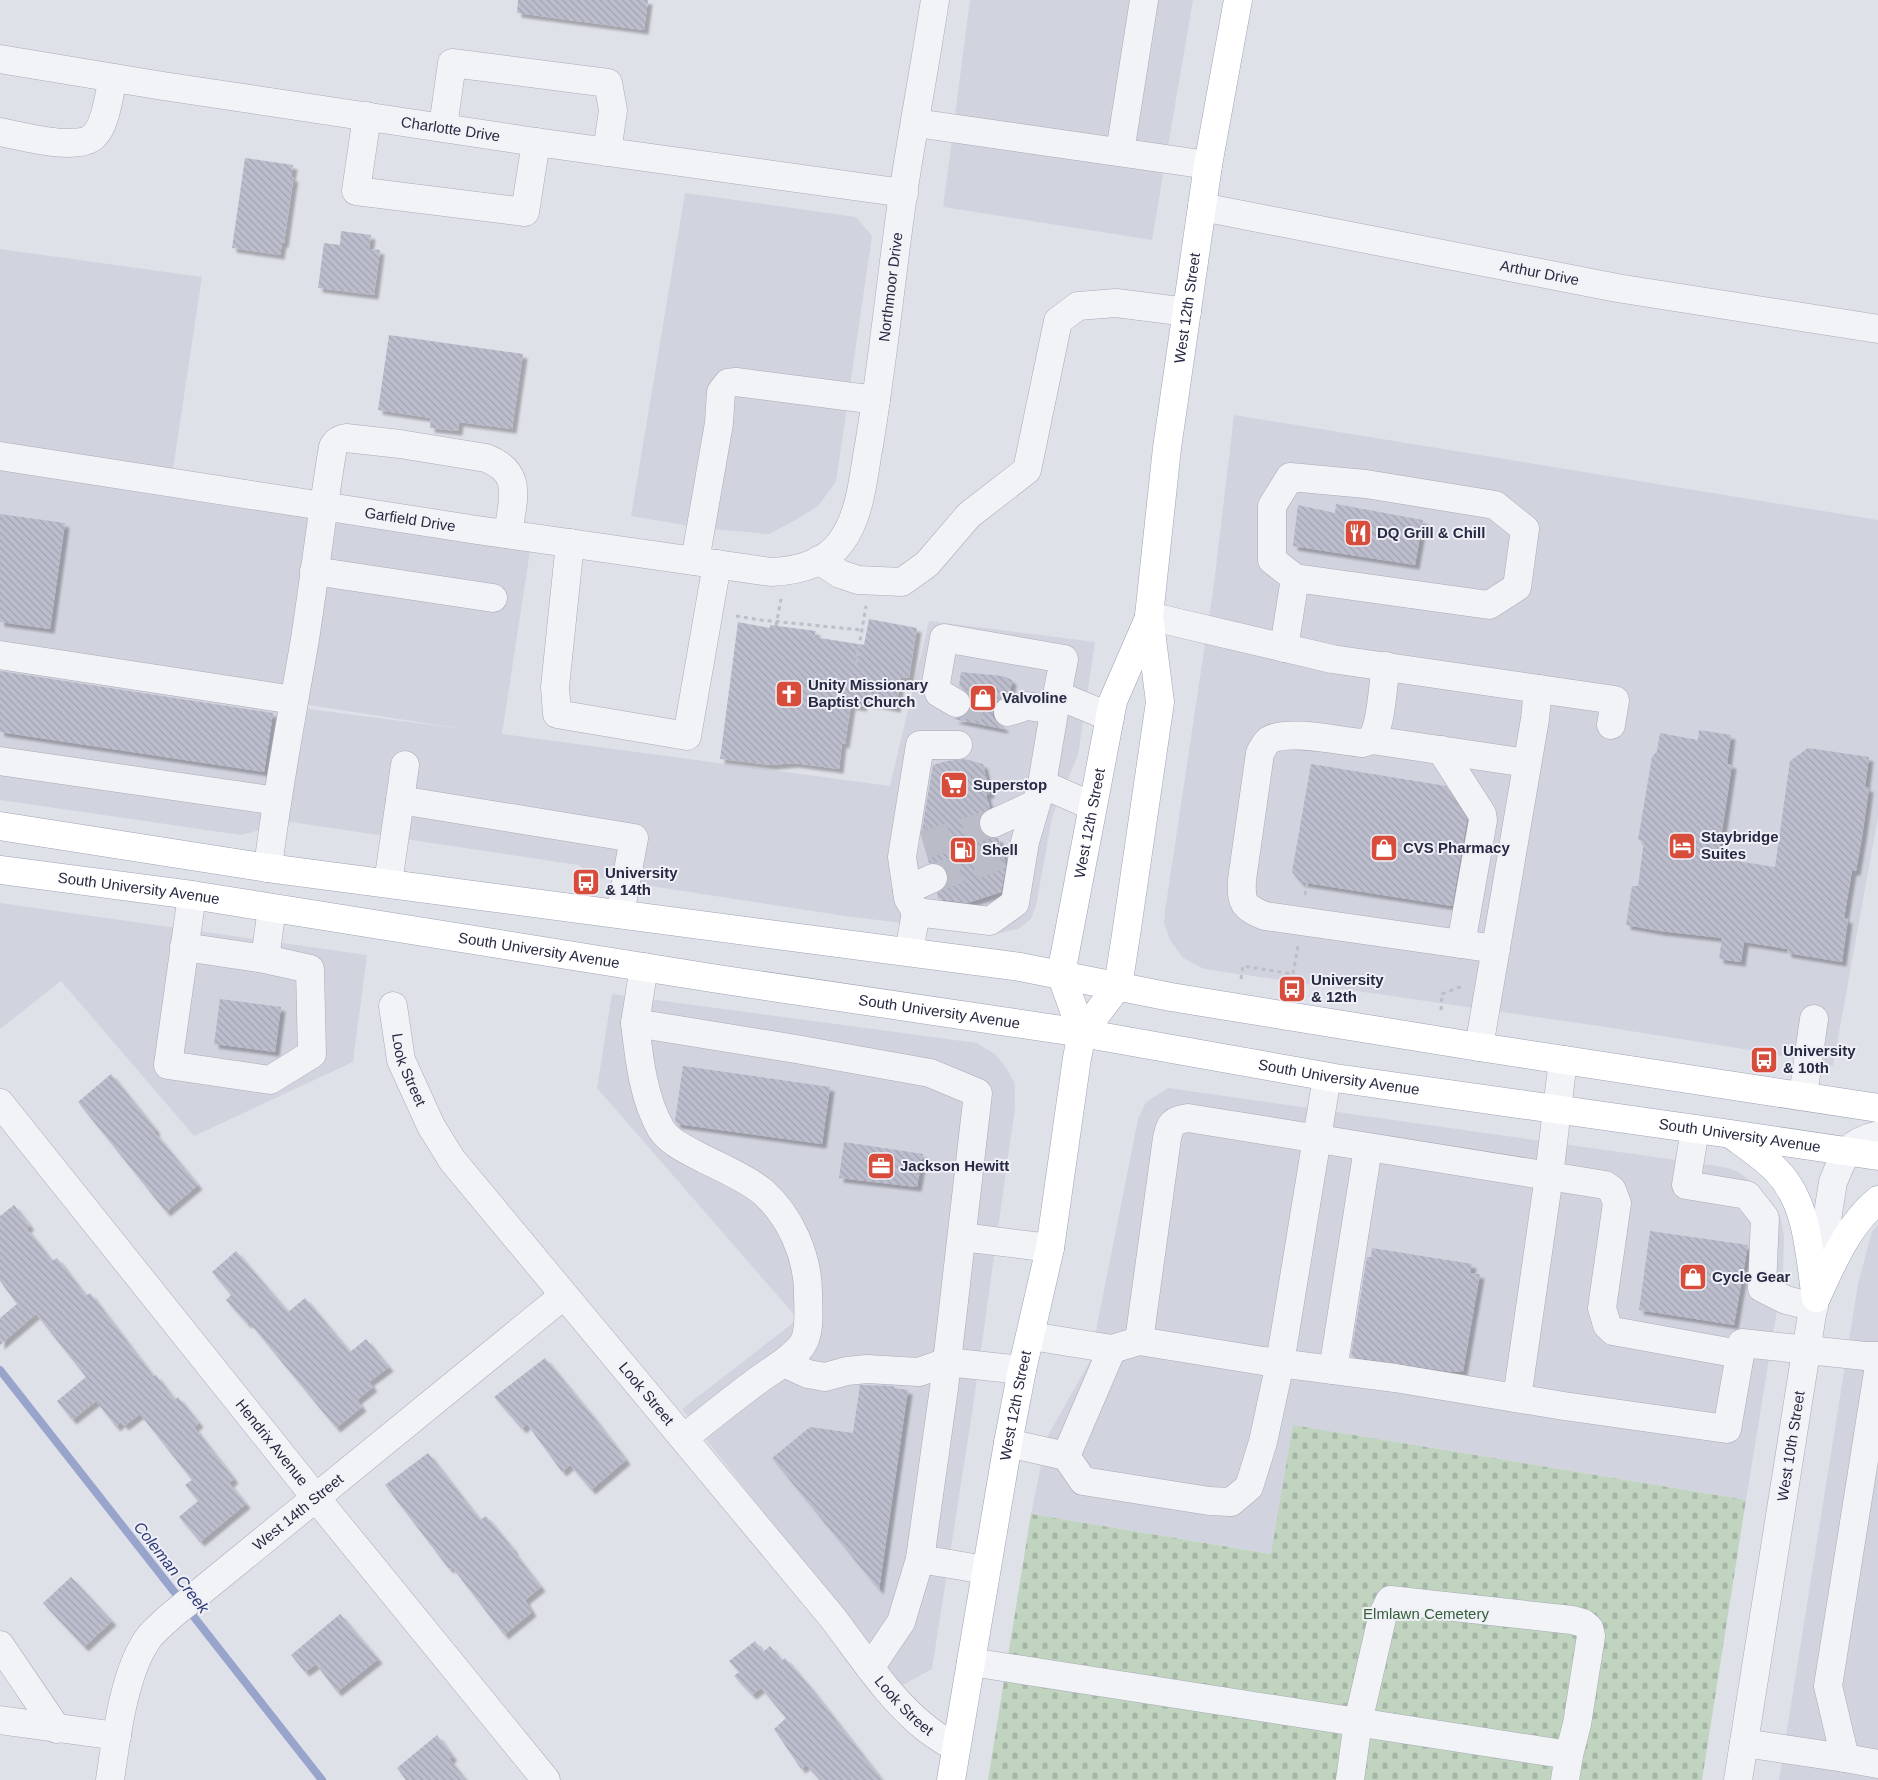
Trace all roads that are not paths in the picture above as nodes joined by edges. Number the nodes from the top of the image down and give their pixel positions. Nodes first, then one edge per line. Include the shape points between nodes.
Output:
1 (935, 0) edge
2 (1144, 0) edge
3 (1238, 0) edge
4 (0, 59) edge
5 (113, 78) junction
6 (367, 116) junction
7 (916, 123) junction
8 (442, 127) junction
9 (0, 132) edge
10 (536, 142) junction
11 (607, 152) junction
12 (1120, 152) junction
13 (1208, 165) junction
14 (904, 193) junction
15 (1202, 207) junction
16 (1186, 312) junction
17 (1878, 326) edge
18 (876, 400) junction
19 (0, 456) edge
20 (323, 506) junction
21 (508, 534) junction
22 (570, 543) junction
23 (819, 560) junction
24 (706, 563) junction
25 (314, 571) junction
26 (1295, 578) junction
27 (493, 598) dead end
28 (1149, 616) junction
29 (1284, 648) junction
30 (0, 655) edge
31 (1386, 666) junction
32 (1538, 689) junction
33 (951, 694) tunnel mouth
34 (294, 700) junction
35 (1055, 703) junction
36 (1015, 704) tunnel mouth
37 (1110, 717) junction
38 (1612, 725) dead end
39 (1372, 740) junction
40 (958, 744) dead end
41 (1442, 750) junction
42 (0, 761) edge
43 (1527, 763) junction
44 (405, 765) dead end
45 (1038, 794) junction
46 (400, 800) junction
47 (277, 801) junction
48 (1092, 806) junction
49 (994, 823) tunnel mouth
50 (0, 826) edge
51 (268, 868) junction
52 (0, 870) edge
53 (933, 878) tunnel mouth
54 (388, 883) junction
55 (192, 895) junction
56 (912, 901) junction
57 (272, 908) junction
58 (620, 914) junction
59 (1461, 944) junction
60 (184, 947) junction
61 (1496, 949) junction
62 (909, 952) junction
63 (265, 959) junction
64 (644, 967) junction
65 (1061, 974) junction
66 (1118, 986) junction
67 (393, 1006) dead end
68 (1814, 1019) dead end
69 (635, 1023) junction
70 (1082, 1033) junction
71 (1479, 1047) junction
72 (1563, 1060) junction
73 (1327, 1077) junction
74 (1803, 1096) junction
75 (0, 1103) edge
76 (1878, 1108) edge
77 (1556, 1110) junction
78 (1695, 1129) junction
79 (1731, 1134) junction
80 (1878, 1135) edge
81 (1317, 1140) junction
82 (1368, 1148) junction
83 (1846, 1152) junction
84 (1878, 1156) edge
85 (1549, 1176) junction
86 (1878, 1200) edge
87 (962, 1237) junction
88 (1050, 1248) junction
89 (563, 1296) junction
90 (1815, 1302) junction
91 (1031, 1336) junction
92 (1139, 1341) junction
93 (1112, 1349) junction
94 (1808, 1350) junction
95 (1739, 1354) junction
96 (1878, 1356) edge
97 (947, 1362) junction
98 (784, 1363) junction
99 (1280, 1363) junction
100 (1022, 1370) junction
101 (1333, 1370) junction
102 (1878, 1372) edge
103 (1517, 1398) junction
104 (684, 1438) junction
105 (1008, 1443) junction
106 (1066, 1456) junction
107 (316, 1498) junction
108 (920, 1558) junction
109 (986, 1570) junction
110 (0, 1645) edge
111 (971, 1662) junction
112 (870, 1668) junction
113 (0, 1720) edge
114 (1358, 1722) junction
115 (58, 1729) junction
116 (117, 1736) junction
117 (1744, 1743) junction
118 (956, 1748) junction
119 (1846, 1758) junction
120 (1878, 1764) edge
121 (1567, 1767) edge
122 (110, 1780) edge
123 (546, 1780) edge
124 (951, 1780) edge
125 (1350, 1780) edge
126 (1738, 1780) edge

1 - 7 street, Northmoor Drive
2 - 12 street
3 - 13 main road, West 12th Street
4 - 5 street, Charlotte Drive
5 - 6 street, Charlotte Drive
5 - 9 street via 101,124 94,136 86,141 68,143
6 - 8 street, Charlotte Drive
6 - 10 street via 356,191 525,212
7 - 12 street
7 - 14 street, Northmoor Drive
8 - 10 street, Charlotte Drive
8 - 11 street via 452,63 608,82 613,110
10 - 11 street, Charlotte Drive
11 - 14 street, Charlotte Drive
12 - 13 street
13 - 15 main road, West 12th Street
14 - 18 street, Northmoor Drive
15 - 16 main road, West 12th Street
15 - 17 street, Arthur Drive via 1617,288
16 - 23 street via 1116,303 1078,306 1058,322 1027,470 969,515 927,564 902,582 858,580 840,574
16 - 28 main road, West 12th Street
18 - 23 street, Northmoor Drive via 858,505 842,542
18 - 24 street via 728,383 721,392 705,510
19 - 20 street, Garfield Drive
20 - 21 street, Garfield Drive
20 - 21 street via 335,442 346,438 400,444 499,463 514,485
20 - 25 street
21 - 22 street, Garfield Drive
22 - 24 street, Garfield Drive
22 - 24 street via 555,687 557,714 687,736 709,611
23 - 24 street, Garfield Drive via 785,572
25 - 27 street
25 - 34 street
26 - 26 street via 1489,605 1517,587 1525,529 1495,505 1366,484 1290,477 1272,506 1272,560
26 - 29 street
28 - 29 street
28 - 37 main road, West 12th Street via 1113,701
28 - 66 main road, West 12th Street via 1160,702
29 - 31 street
30 - 34 street
31 - 32 street
31 - 39 street via 1378,728
32 - 38 street via 1615,700
32 - 43 street
33 - 35 street via 936,683 944,638 1064,659
34 - 47 street
35 - 36 street
35 - 37 street
35 - 45 street
37 - 48 main road, West 12th Street
39 - 41 street
39 - 59 street via 1362,744 1292,734 1267,741 1260,753 1241,897 1251,910 1265,916
40 - 56 street via 920,745
41 - 43 street
41 - 59 street via 1483,820
42 - 47 street
43 - 61 street
44 - 46 street
45 - 48 street
45 - 49 street
45 - 56 street via 1014,848 1015,903 990,921
46 - 54 street
46 - 58 street via 634,838
47 - 51 street
48 - 65 main road, West 12th Street
50 - 51 main road
51 - 54 main road
52 - 55 main road, South University Avenue
53 - 56 street
54 - 58 main road
55 - 57 main road, South University Avenue
55 - 60 street
56 - 62 street
57 - 63 street
57 - 64 main road, South University Avenue
58 - 62 main road
59 - 61 street
60 - 63 street
60 - 63 street via 168,1065 270,1080 312,1054 310,969
61 - 71 street
62 - 65 main road
64 - 69 street
64 - 70 main road, South University Avenue
65 - 66 main road
65 - 70 main road
66 - 70 main road, West 12th Street
66 - 71 main road
67 - 89 street, Look Street via 401,1060 431,1126 452,1160
68 - 74 street
69 - 87 street via 930,1073 978,1092
69 - 98 street via 648,1099 661,1130 679,1146 762,1191 783,1214 796,1240 808,1275 808,1325 803,1344
70 - 73 main road, South University Avenue
70 - 88 main road, West 12th Street
71 - 72 main road
72 - 74 main road
72 - 77 street
73 - 77 main road, South University Avenue
73 - 81 street
74 - 76 main road
75 - 107 street, Hendrix Avenue
77 - 78 main road, South University Avenue
77 - 85 street
78 - 79 main road, South University Avenue
78 - 90 street via 1686,1184 1747,1195 1765,1218 1762,1288 1786,1300
79 - 83 main road, South University Avenue
79 - 90 main road via 1777,1172 1794,1195 1804,1224
80 - 83 street via 1862,1139
81 - 82 street
81 - 92 street via 1188,1118 1170,1126
81 - 99 street
82 - 85 street
82 - 101 street
83 - 84 main road, South University Avenue
83 - 90 street, West 10th Street via 1833,1182
85 - 95 street via 1604,1185 1612,1190 1617,1203 1602,1308 1607,1325 1613,1331
85 - 103 street
86 - 90 main road via 1844,1239
87 - 88 street
87 - 97 street
88 - 91 main road, West 12th Street
89 - 104 street, Look Street
89 - 107 street, West 14th Street
90 - 94 street, West 10th Street
91 - 93 street
91 - 100 main road, West 12th Street
92 - 93 street
92 - 99 street
93 - 106 street
94 - 95 street via 1742,1343
94 - 96 street
94 - 117 street, West 10th Street
95 - 103 street via 1727,1429
97 - 98 street via 919,1372 867,1369 825,1377 808,1374
97 - 100 street
97 - 108 street
98 - 104 street
99 - 101 street
99 - 106 street via 1263,1442 1249,1487 1231,1502 1210,1502 1083,1481
100 - 105 main road, West 12th Street
101 - 103 street
102 - 119 street via 1828,1686
104 - 112 street, Look Street via 832,1617
105 - 106 street
105 - 109 main road, West 12th Street
107 - 116 street, West 14th Street via 149,1637 130,1678
107 - 123 street, Hendrix Avenue
108 - 109 street
108 - 112 street via 901,1622
109 - 111 main road, West 12th Street
110 - 115 street
111 - 114 street
111 - 118 main road, West 12th Street
112 - 118 street, Look Street via 926,1728
113 - 115 street
114 - 121 street
114 - 121 street via 1383,1614 1390,1600 1572,1620 1584,1623 1590,1636
114 - 125 street
115 - 116 street
116 - 122 street, West 14th Street
117 - 119 street
117 - 126 street, West 10th Street
118 - 124 main road, West 12th Street
119 - 120 street

